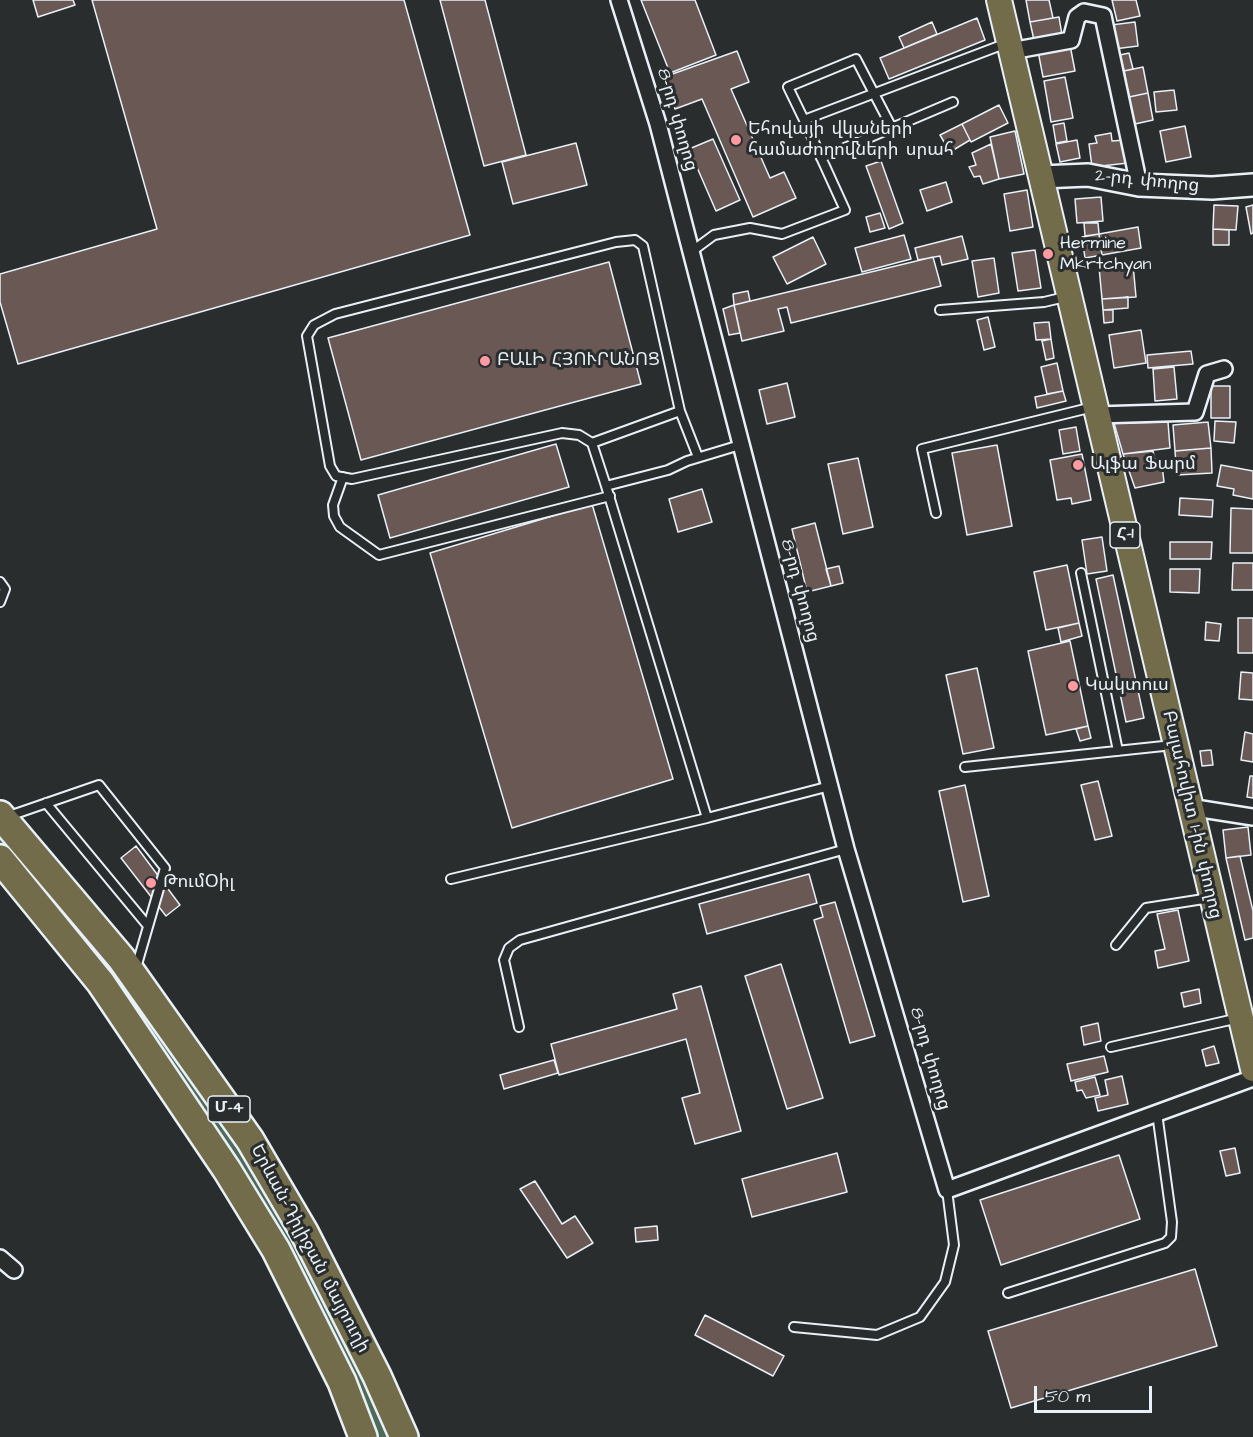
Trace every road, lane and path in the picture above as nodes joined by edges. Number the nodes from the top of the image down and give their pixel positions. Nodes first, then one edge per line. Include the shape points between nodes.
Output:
1 (619, 0) edge
2 (999, 0) edge
3 (1010, 47) junction
4 (874, 94) junction
5 (953, 102) dead end
6 (804, 120) junction
7 (892, 128) junction
8 (821, 158) junction
9 (1041, 177) junction
10 (1139, 185) junction
11 (1253, 185) edge
12 (691, 252) junction
13 (1069, 296) junction
14 (939, 310) dead end
15 (1224, 369) dead end
16 (680, 411) junction
17 (1096, 411) junction
18 (592, 443) junction
19 (740, 445) junction
20 (699, 457) junction
21 (343, 477) junction
22 (606, 486) junction
23 (610, 496) junction
24 (936, 513) dead end
25 (1080, 573) dead end
26 (0, 582) edge
27 (0, 602) edge
28 (1174, 745) junction
29 (1118, 751) junction
30 (965, 767) dead end
31 (830, 786) junction
32 (46, 803) junction
33 (1189, 807) junction
34 (1, 816) edge
35 (707, 818) junction
36 (1253, 818) edge
37 (846, 849) junction
38 (0, 859) edge
39 (451, 879) dead end
40 (1211, 898) junction
41 (148, 926) junction
42 (1116, 945) dead end
43 (134, 976) junction
44 (1240, 1017) junction
45 (519, 1027) dead end
46 (1111, 1047) dead end
47 (1253, 1069) edge
48 (1253, 1078) edge
49 (1157, 1113) junction
50 (947, 1190) junction
51 (0, 1258) edge
52 (14, 1270) dead end
53 (1008, 1293) dead end
54 (794, 1327) dead end
55 (363, 1437) edge
56 (404, 1437) edge

1 - 12 street, 8-րդ փողոց via 658,124
2 - 3 main road, Բալահովիտ 1-ին փողոց / Հ-1
3 - 4 lane
3 - 9 main road, Բալահովիտ 1-ին փողոց / Հ-1
3 - 10 street via 1071,40 1077,17 1084,12 1103,16
4 - 6 lane
4 - 6 lane via 856,59 788,87
4 - 7 lane
5 - 7 lane
6 - 8 lane
7 - 8 lane
8 - 12 lane via 845,210 782,234 750,228 714,235
9 - 10 street, 2-րդ փողոց via 1088,175
9 - 13 main road, Բալահովիտ 1-ին փողոց / Հ-1
10 - 11 street, 2-րդ փողոց
12 - 19 street, 8-րդ փողոց
13 - 14 lane via 1044,302
13 - 17 main road, Բալահովիտ 1-ին փողոց / Հ-1
15 - 17 street via 1207,374 1196,412
16 - 18 lane
16 - 20 lane
16 - 21 lane via 643,246 635,240 616,242 335,314 314,325 307,336 330,466 336,476
17 - 24 lane via 922,449
17 - 28 main road, Բալահովիտ 1-ին փողոց / Հ-1
18 - 21 lane via 579,435 562,433 352,479
18 - 22 lane
19 - 20 lane
19 - 31 street, 8-րդ փողոց
20 - 22 lane via 668,470
21 - 23 lane via 333,505 334,516 340,527 380,555
22 - 23 lane
23 - 35 lane
25 - 29 lane
26 - 27 lane via 5,589
28 - 29 lane
28 - 33 main road, Բալահովիտ 1-ին փողոց / Հ-1
29 - 30 lane
31 - 35 lane
31 - 37 street, 8-րդ փողոց
32 - 34 lane
32 - 41 lane
32 - 41 lane via 99,785 165,868
33 - 36 street
33 - 40 main road, Բալահովիտ 1-ին փողոց / Հ-1
34 - 43 highway, Երևան-Դիլիջան մայրուղի / Մ-4
35 - 39 lane
37 - 45 lane via 520,940 509,948 504,960
37 - 50 street, 8-րդ փողոց
38 - 55 highway, Երևան-Դիլիջան մայրուղի / Մ-4 via 101,983 227,1170 276,1250 342,1382
40 - 42 lane via 1146,908
40 - 44 main road, Բալահովիտ 1-ին փողոց / Հ-1
41 - 43 lane
43 - 56 highway, Երևան-Դիլիջան մայրուղի / Մ-4 via 250,1140 304,1232
44 - 46 lane
44 - 47 main road, Բալահովիտ 1-ին փողոց / Հ-1
48 - 49 street
49 - 50 street
49 - 53 lane via 1171,1237 1165,1243
50 - 54 lane via 954,1245 945,1282 920,1317 877,1335
51 - 52 street

